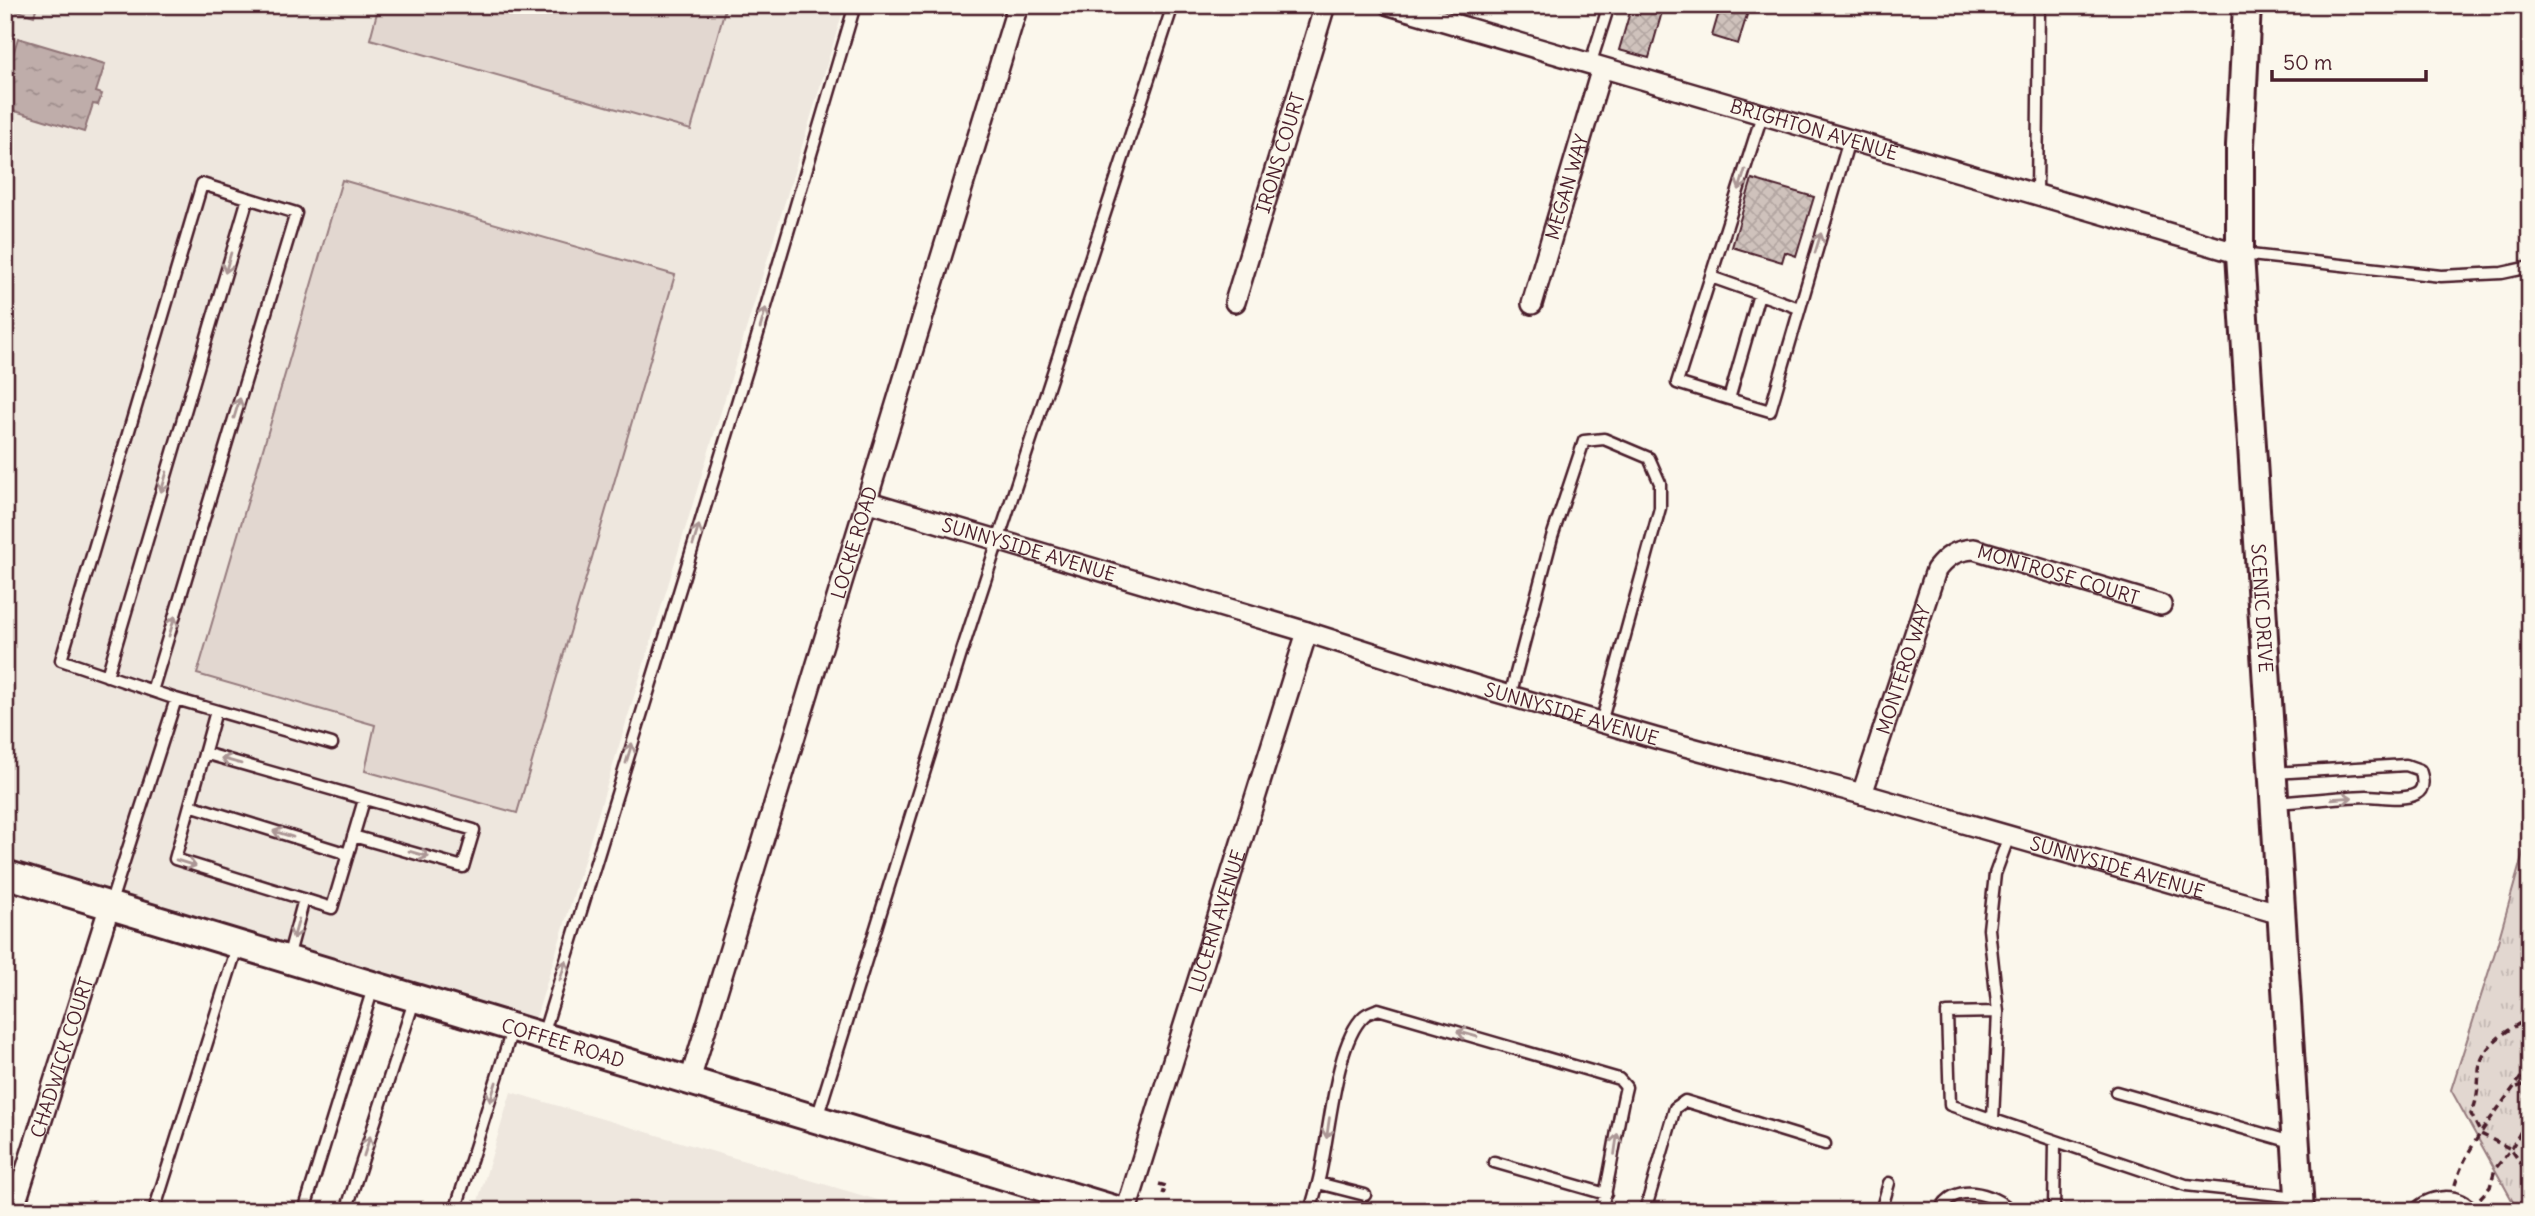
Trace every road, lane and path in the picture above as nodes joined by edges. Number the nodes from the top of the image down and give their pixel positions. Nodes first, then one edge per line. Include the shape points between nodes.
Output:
1 (855, 5) edge
2 (1018, 5) edge
3 (1173, 5) edge
4 (1325, 5) edge
5 (1389, 5) edge
6 (1609, 5) edge
7 (2039, 5) edge
8 (2247, 5) edge
9 (1596, 67) junction
10 (1762, 115) junction
11 (1849, 140) junction
12 (2037, 195) junction
13 (248, 198) junction
14 (2240, 254) junction
15 (2530, 267) edge
16 (1711, 277) junction
17 (1759, 294) junction
18 (1235, 302) dead end
19 (1532, 304) dead end
20 (1798, 308) junction
21 (1729, 399) junction
22 (866, 501) junction
23 (1000, 541) junction
24 (1954, 552) joint
25 (2161, 605) dead end
26 (1307, 632) junction
27 (107, 676) junction
28 (152, 691) junction
29 (1510, 696) junction
30 (176, 699) junction
31 (216, 711) junction
32 (1601, 723) junction
33 (332, 744) dead end
34 (204, 753) junction
35 (2272, 773) junction
36 (1863, 793) junction
37 (364, 800) junction
38 (2274, 803) junction
39 (190, 805) junction
40 (353, 836) junction
41 (2009, 836) junction
42 (348, 854) junction
43 (5, 874) edge
44 (304, 899) junction
45 (110, 905) junction
46 (2281, 914) junction
47 (238, 944) junction
48 (288, 958) junction
49 (374, 985) junction
50 (415, 997) junction
51 (1998, 1012) junction
52 (2530, 1017) edge
53 (513, 1027) junction
54 (542, 1036) junction
55 (2530, 1064) edge
56 (690, 1080) junction
57 (2530, 1083) edge
58 (2515, 1087) junction
59 (2116, 1092) dead end
60 (2530, 1115) edge
61 (817, 1119) junction
62 (1993, 1119) junction
63 (2481, 1134) junction
64 (2055, 1142) junction
65 (2295, 1143) junction
66 (1825, 1144) dead end
67 (2511, 1149) junction
68 (1494, 1162) dead end
69 (1318, 1182) junction
70 (1889, 1183) dead end
71 (1159, 1184) dead end
72 (2530, 1185) edge
73 (1163, 1194) dead end
74 (1606, 1194) junction
75 (1365, 1195) dead end
76 (2452, 1197) junction
77 (2299, 1204) edge
78 (2473, 1209) edge
79 (13, 1211) edge
80 (154, 1211) edge
81 (304, 1211) edge
82 (346, 1211) edge
83 (455, 1211) edge
84 (1120, 1211) edge
85 (1126, 1211) edge
86 (1310, 1211) edge
87 (1601, 1211) edge
88 (1645, 1211) edge
89 (1881, 1211) edge
90 (1940, 1211) edge
91 (2012, 1211) edge
92 (2054, 1211) edge
93 (2414, 1211) edge

54 -> 1 lane
2 - 22 street, LOCKE ROAD
3 - 23 lane
4 - 18 street, IRONS COURT
5 - 9 street, BRIGHTON AVENUE
6 - 9 lane
7 - 12 lane
8 - 14 main road, SCENIC DRIVE
9 - 10 street, BRIGHTON AVENUE
9 - 19 street, MEGAN WAY
10 - 11 street, BRIGHTON AVENUE
10 -> 16 lane
11 - 12 street, BRIGHTON AVENUE
20 -> 11 lane
12 - 14 street, BRIGHTON AVENUE
13 -> 27 lane
13 - 27 lane via 202,184 61,660
28 -> 13 lane via 296,213
14 - 15 lane via 2441,276
14 - 35 main road, SCENIC DRIVE
16 - 17 lane
16 - 21 lane via 1677,383
17 - 20 lane
17 - 21 lane
20 - 21 lane via 1770,411
22 - 23 street, SUNNYSIDE AVENUE
22 - 56 street, LOCKE ROAD
23 - 26 street, SUNNYSIDE AVENUE
23 - 61 lane
24 - 25 street, MONTROSE COURT via 1974,549
24 - 36 street, MONTERO WAY via 1936,570
26 - 29 street, SUNNYSIDE AVENUE
26 - 85 street, LUCERN AVENUE
27 - 28 lane
28 - 30 lane
29 - 32 street, SUNNYSIDE AVENUE
29 - 32 lane via 1552,537 1584,441 1604,439 1649,458 1660,482 1660,508
30 - 31 lane
30 - 45 lane
31 - 33 lane
31 - 34 lane
32 - 36 street, SUNNYSIDE AVENUE
37 -> 34 lane
34 - 39 lane
35 - 38 main road, SCENIC DRIVE
38 -> 35 lane via 2406,796 2421,790 2423,780 2420,770 2406,765
36 - 41 street, SUNNYSIDE AVENUE
37 - 40 lane
40 -> 37 lane via 463,867 474,830
38 - 46 main road, SCENIC DRIVE
42 -> 39 lane
39 -> 44 lane via 175,859
40 - 42 lane
41 - 46 street, SUNNYSIDE AVENUE
41 - 51 lane via 1996,874 1989,929
42 - 44 lane via 332,908
43 - 45 main road, COFFEE ROAD
44 -> 48 lane
45 - 47 main road, COFFEE ROAD
45 - 79 street, CHADWICK COURT
46 - 65 main road, SCENIC DRIVE
47 - 48 main road, COFFEE ROAD
47 - 80 lane
48 - 49 main road, COFFEE ROAD
49 - 50 main road, COFFEE ROAD
49 - 81 lane
50 - 53 main road, COFFEE ROAD
82 -> 50 lane
51 - 62 lane
51 - 62 lane via 1947,1013 1950,1105
52 - 63 path via 2483,1053 2477,1103 2471,1114
53 - 54 main road, COFFEE ROAD
53 -> 83 lane
54 - 56 main road, COFFEE ROAD
55 - 58 path
56 - 61 main road, COFFEE ROAD
57 - 58 path
58 - 63 path
59 - 65 lane
60 - 67 path
61 - 84 main road, COFFEE ROAD
62 - 64 lane
63 - 67 path
63 - 76 path via 2460,1170
64 - 77 lane via 2186,1185
64 - 92 lane
65 - 77 main road, SCENIC DRIVE
66 - 88 lane via 1685,1101 1675,1108
67 - 72 path
67 - 78 path
68 - 74 lane
74 -> 69 lane via 1626,1087 1619,1079 1378,1009 1364,1015 1341,1064
69 - 75 lane
69 - 86 lane
70 - 89 lane
71 - 73 path via 1166,1186
74 - 87 lane
76 - 78 lane
76 - 93 lane via 2431,1198
90 - 91 lane via 1951,1196 1968,1191 2002,1202

